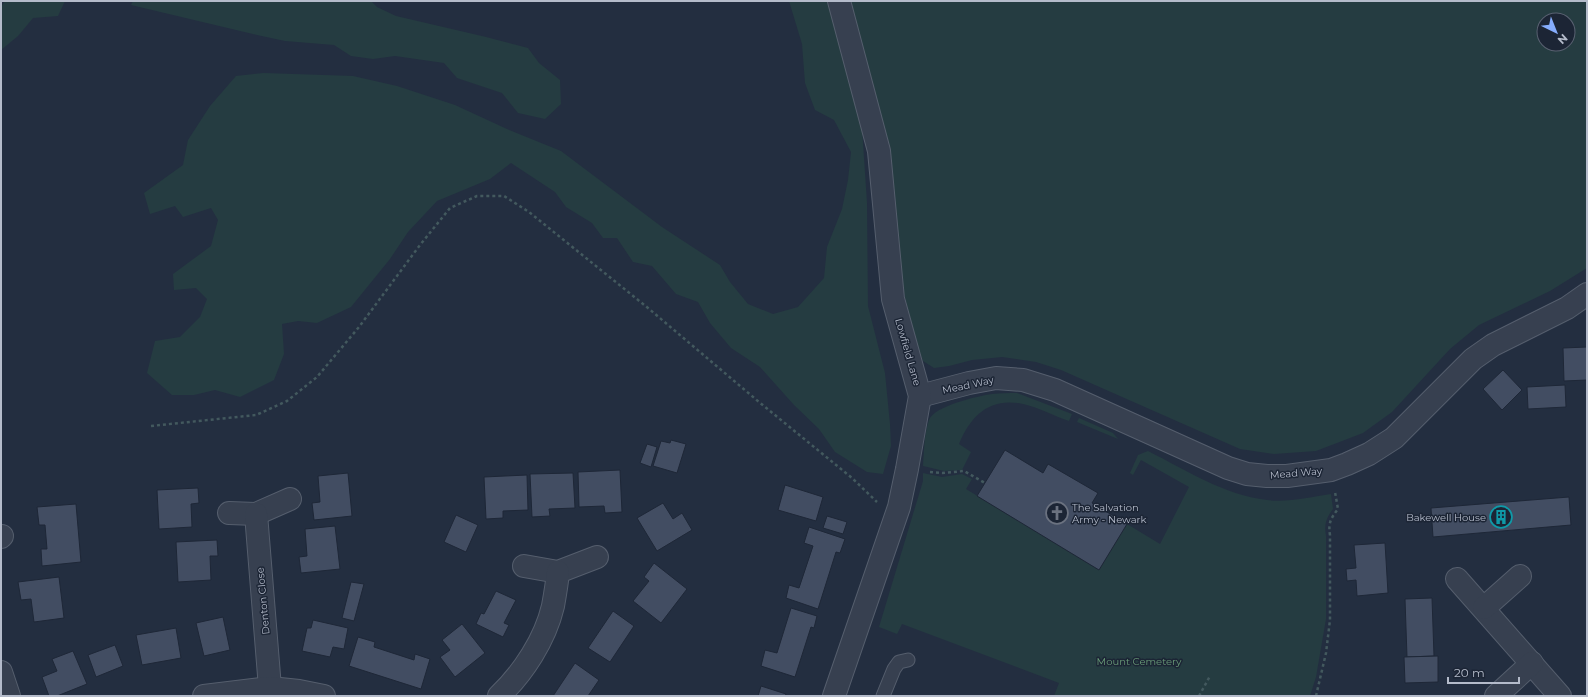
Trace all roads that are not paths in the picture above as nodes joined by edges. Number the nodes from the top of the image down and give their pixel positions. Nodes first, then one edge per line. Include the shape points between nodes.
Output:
1 (839, 1) edge
2 (1587, 294) edge
3 (920, 396) junction
4 (290, 499) dead end
5 (229, 513) dead end
6 (256, 514) junction
7 (597, 557) dead end
8 (524, 566) dead end
9 (558, 572) junction
10 (1520, 576) dead end
11 (1457, 579) dead end
12 (1484, 608) junction
13 (908, 660) dead end
14 (1532, 663) junction
15 (1, 672) edge
16 (270, 688) junction
17 (9, 696) edge
18 (204, 696) edge
19 (324, 696) edge
20 (499, 696) edge
21 (834, 696) edge
22 (884, 696) edge
23 (1496, 696) edge
24 (1560, 696) edge

1 - 3 street, Lowfield Lane via 879,151 893,299
2 - 3 street, Mead Way via 1567,308 1493,345 1473,359 1394,438 1369,454 1331,470 1287,476 1247,474 1228,468 1055,390 1023,380 996,378
3 - 21 street, Lowfield Lane via 908,468 895,519
4 - 6 street
5 - 6 street
6 - 16 street, Denton Close
7 - 9 street
8 - 9 street
9 - 20 street via 553,607 544,633 510,686
10 - 12 street
11 - 12 street
12 - 14 street
13 - 22 lane via 899,662 894,669
14 - 23 street
14 - 24 street
15 - 17 street
16 - 18 street
16 - 19 street via 299,690

